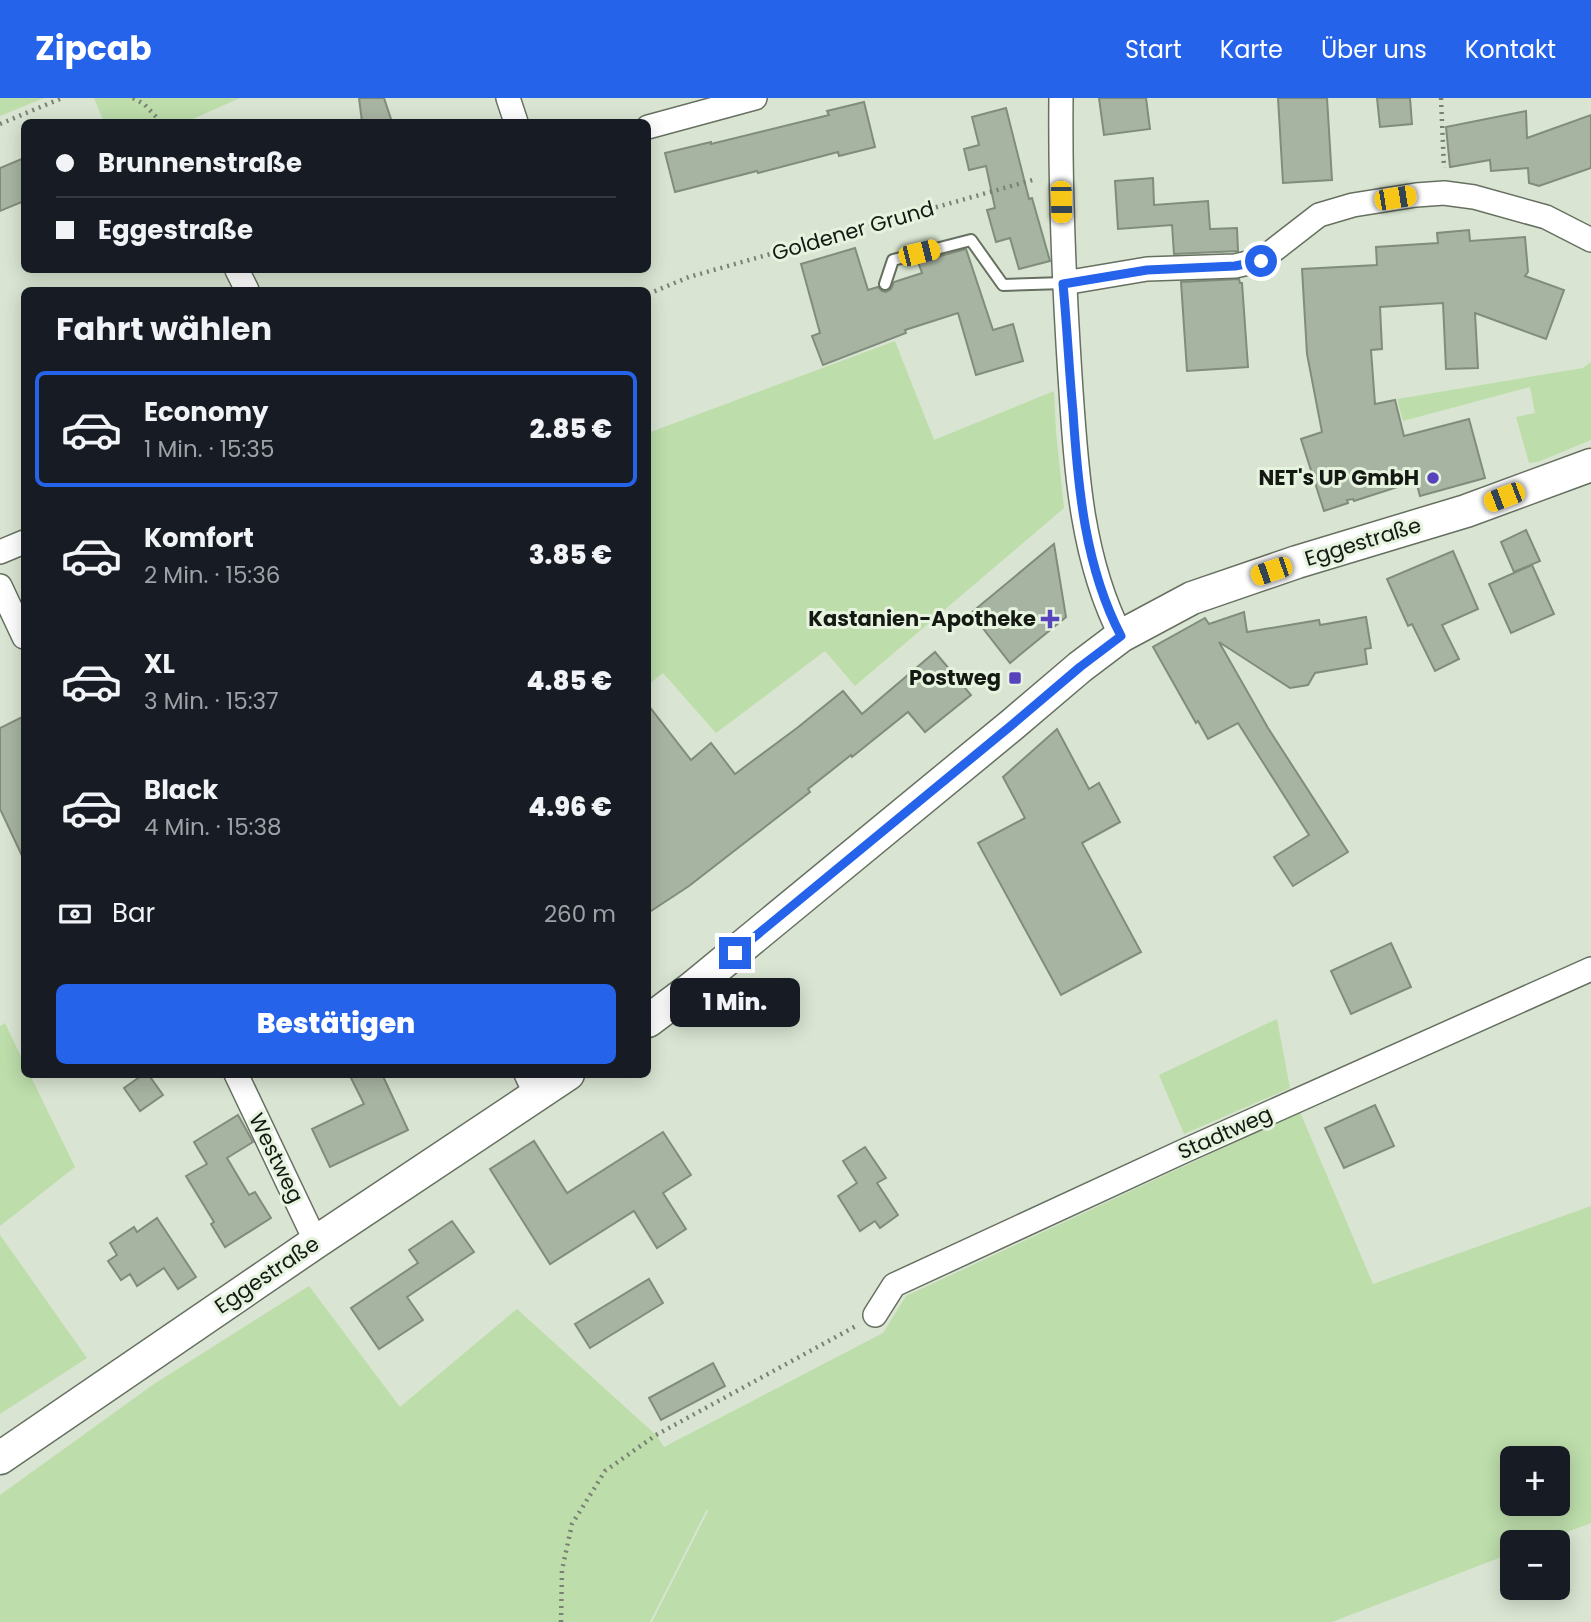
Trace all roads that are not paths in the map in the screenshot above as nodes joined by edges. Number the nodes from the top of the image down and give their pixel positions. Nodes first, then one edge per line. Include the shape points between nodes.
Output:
1 (508, 98) edge
2 (755, 98) edge
3 (1061, 98) edge
4 (515, 119) edge
5 (651, 126) edge
6 (1591, 240) edge
7 (885, 284) dead end
8 (1063, 284) junction
9 (1591, 465) edge
10 (21, 543) edge
11 (0, 552) edge
12 (0, 586) edge
13 (21, 631) edge
14 (1121, 636) junction
15 (1591, 970) edge
16 (651, 1019) edge
17 (238, 1078) edge
18 (555, 1078) edge
19 (531, 1085) edge
20 (316, 1242) junction
21 (875, 1315) road end
22 (0, 1458) edge

1 - 4 street
2 - 5 street
3 - 8 street
6 - 8 street via 1546,217 1474,197 1416,195 1319,215 1261,261 1147,270
7 - 8 lane via 893,260 971,240 1003,285
8 - 14 street via 1077,471 1093,566
9 - 14 main road, Eggestraße via 1466,511 1192,598
10 - 11 street
12 - 13 street
14 - 16 main road, Eggestraße
15 - 21 street, Stadtweg via 894,1285
17 - 20 street, Westweg
18 - 19 main road, Eggestraße
19 - 20 main road, Eggestraße
20 - 22 main road, Eggestraße

